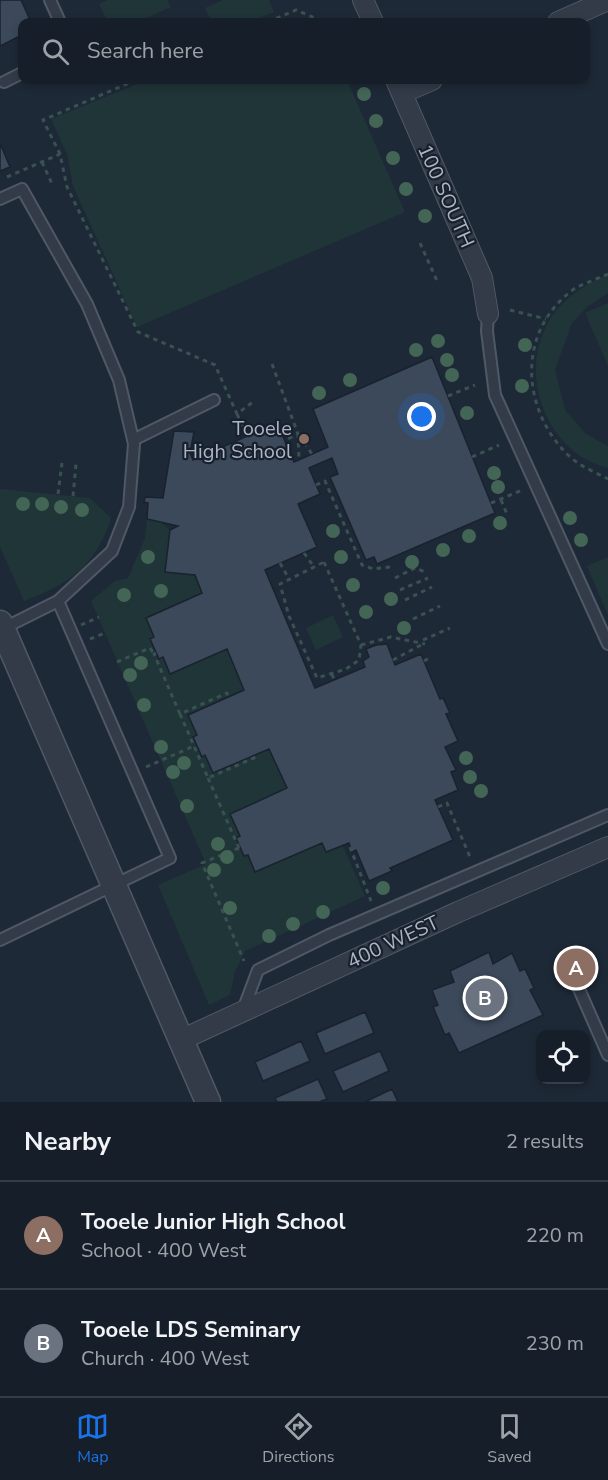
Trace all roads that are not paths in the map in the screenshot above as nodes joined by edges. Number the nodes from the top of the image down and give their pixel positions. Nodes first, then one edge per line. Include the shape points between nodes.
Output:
1 (50, 0) edge
2 (363, 0) edge
3 (608, 0) edge
4 (58, 18) edge
5 (370, 18) edge
6 (567, 18) edge
7 (18, 75) edge
8 (4, 82) dead end
9 (399, 86) edge
10 (0, 199) edge
11 (488, 314) joint
12 (214, 400) dead end
13 (133, 440) junction
14 (58, 601) junction
15 (1, 627) edge
16 (608, 644) edge
17 (608, 815) edge
18 (608, 847) edge
19 (114, 884) junction
20 (0, 940) edge
21 (579, 967) dead end
22 (243, 1011) junction
23 (181, 1040) junction
24 (608, 1055) edge
25 (208, 1102) edge

1 - 4 lane
2 - 5 street
3 - 6 street
7 - 8 lane
9 - 11 street, 100 SOUTH via 482,278
10 - 13 lane via 22,189 87,304 119,380
11 - 16 lane via 495,395
12 - 13 lane
13 - 14 lane via 129,507 112,551
14 - 15 lane
14 - 19 lane via 170,858
15 - 19 street
17 - 22 lane via 329,935 258,970
18 - 22 street, 400 WEST
19 - 20 lane
19 - 23 street
21 - 24 lane via 579,989
22 - 23 street, 400 WEST
23 - 25 street

